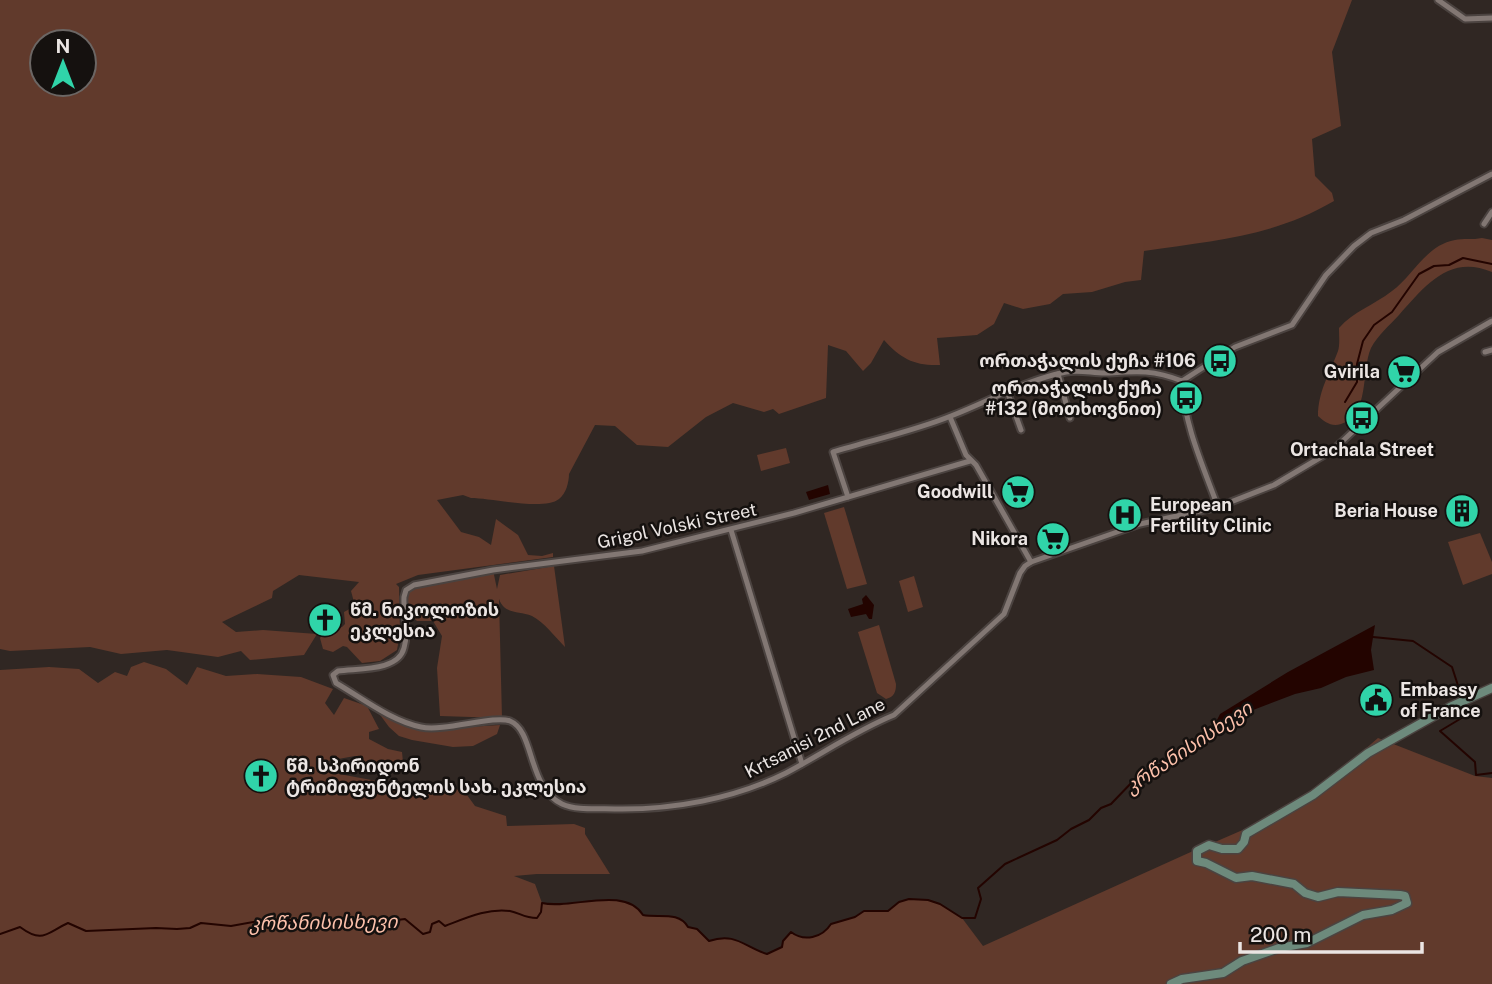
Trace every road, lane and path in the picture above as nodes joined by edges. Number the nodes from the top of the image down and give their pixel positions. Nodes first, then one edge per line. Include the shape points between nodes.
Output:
1 (1438, 0) edge
2 (1446, 3) edge
3 (1492, 18) edge
4 (1492, 174) edge
5 (1492, 212) edge
6 (1484, 224) dead end
7 (1492, 321) edge
8 (1492, 350) edge
9 (1485, 352) dead end
10 (1058, 374) junction
11 (1182, 381) junction
12 (1007, 391) junction
13 (950, 417) junction
14 (1070, 418) dead end
15 (1021, 430) dead end
16 (970, 461) junction
17 (848, 497) junction
18 (1218, 507) junction
19 (731, 530) junction
20 (1031, 562) junction
21 (333, 675) joint
22 (1492, 688) edge
23 (802, 764) junction
24 (1171, 984) edge

1 - 2 street
2 - 3 street via 1465,19
4 - 11 street via 1371,233 1326,275 1292,325 1234,347
5 - 6 street
7 - 18 street via 1438,352 1322,459
8 - 9 street
10 - 11 street via 1161,372
10 - 12 street
10 - 14 street
11 - 18 street via 1196,448
12 - 13 street
12 - 15 street
13 - 16 street
13 - 17 street via 833,452
16 - 17 street, Grigol Volski Street
16 - 20 street
17 - 19 street, Grigol Volski Street
18 - 20 street via 1140,524
19 - 21 street, Grigol Volski Street via 642,551 414,585 404,597 404,649 399,658
19 - 23 street
20 - 23 street, Krtsanisi 2nd Lane via 1020,573 1004,614 894,715
21 - 23 street, Krtsanisi 2nd Lane via 347,690 422,727 513,722 522,729 543,789 562,804 577,807 642,809 691,802 744,790
22 - 24 street via 1368,753 1314,795 1246,834 1238,849 1209,845 1197,851 1196,861 1236,878 1252,876 1294,884 1318,897 1338,892 1399,895 1405,896 1407,903 1363,915 1307,943 1242,961 1223,973

